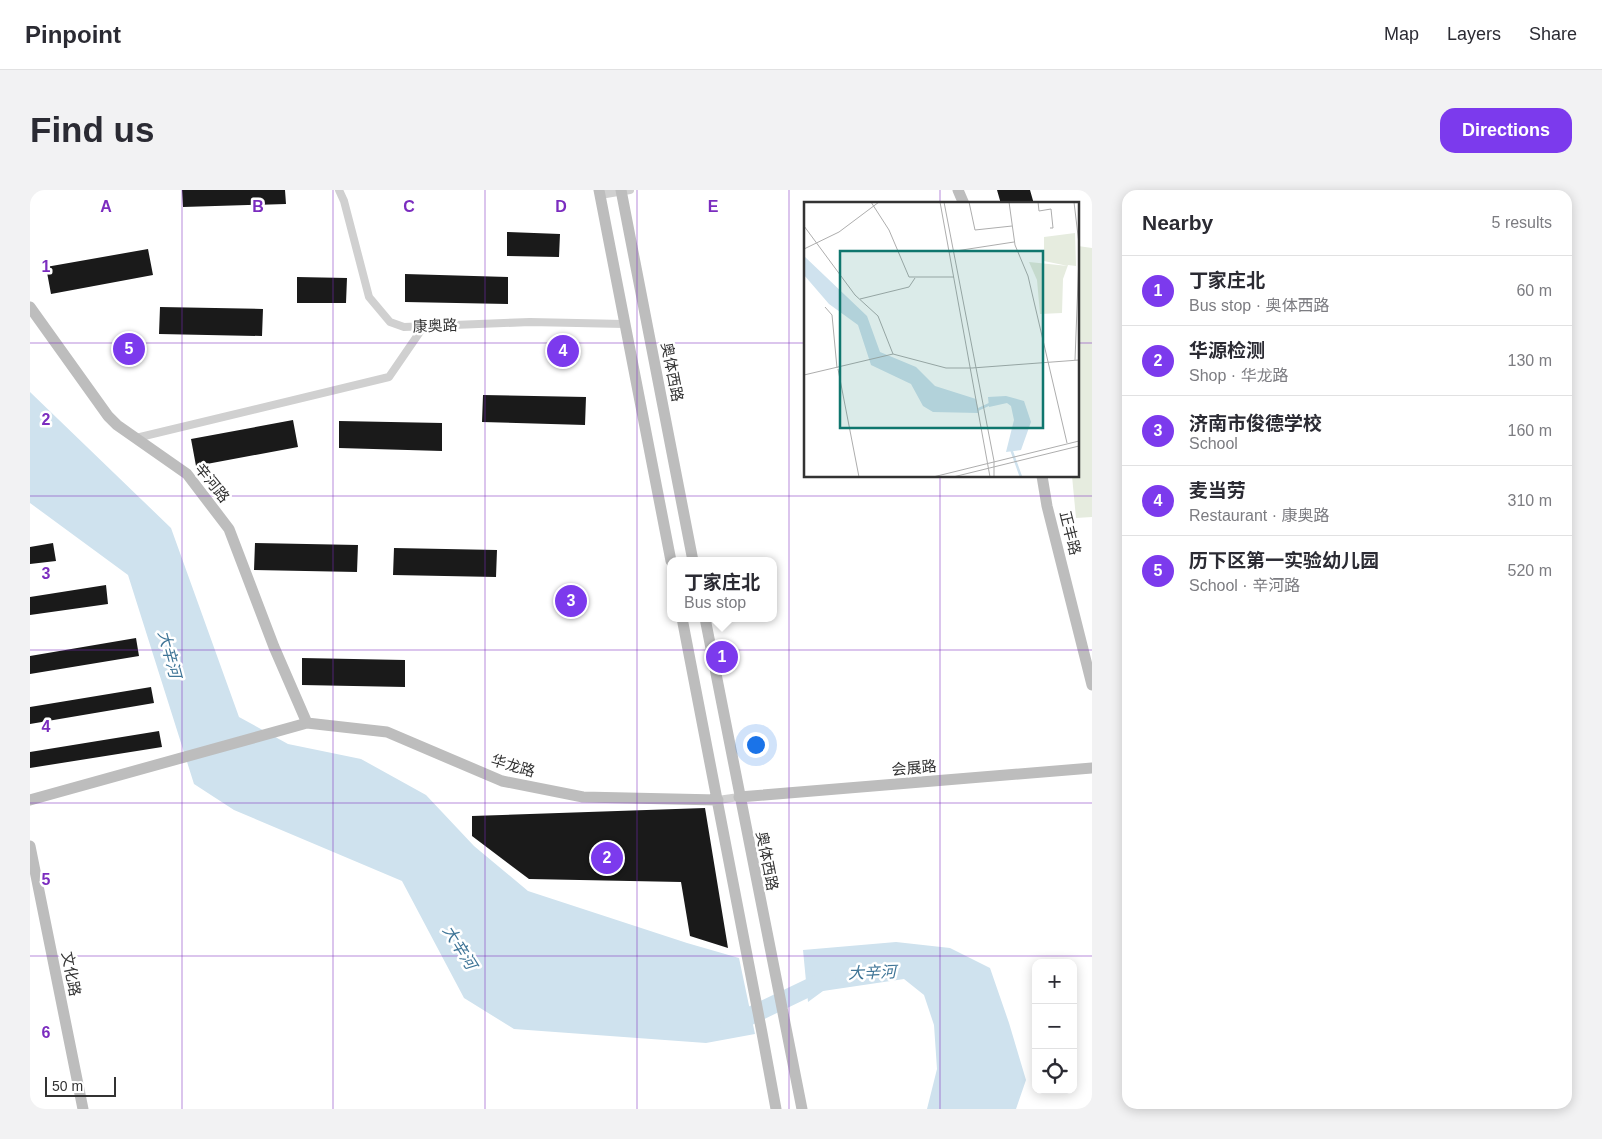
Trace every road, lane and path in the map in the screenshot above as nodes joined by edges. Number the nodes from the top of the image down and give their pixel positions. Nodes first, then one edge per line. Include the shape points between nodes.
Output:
1 (339, 190) edge
2 (624, 190) edge
3 (958, 190) edge
4 (600, 192) edge
5 (963, 202) edge
6 (30, 306) edge
7 (624, 324) junction
8 (424, 326) junction
9 (136, 438) junction
10 (1042, 478) edge
11 (670, 557) edge
12 (692, 557) edge
13 (683, 622) edge
14 (706, 622) edge
15 (1092, 685) edge
16 (307, 723) junction
17 (1092, 768) edge
18 (739, 797) junction
19 (30, 800) edge
20 (718, 800) junction
21 (30, 846) edge
22 (83, 1109) edge
23 (776, 1109) edge
24 (802, 1109) edge

1 - 8 street, 康奥路 via 370,297 390,322 404,327
2 - 4 street
2 - 12 main road, 奥体西路
3 - 5 main road
4 - 7 main road
6 - 9 main road, 辛河路 via 108,416
7 - 8 street, 康奥路 via 530,322
7 - 11 main road
8 - 9 street via 389,377
9 - 16 main road, 辛河路 via 187,474 229,529
10 - 15 main road, 正丰路
13 - 20 main road
14 - 18 main road, 奥体西路
16 - 19 main road
16 - 20 main road, 华龙路 via 387,732 502,781 583,797
17 - 18 main road, 会展路
18 - 20 street
18 - 24 main road, 奥体西路
20 - 23 main road
21 - 22 main road, 文化路

